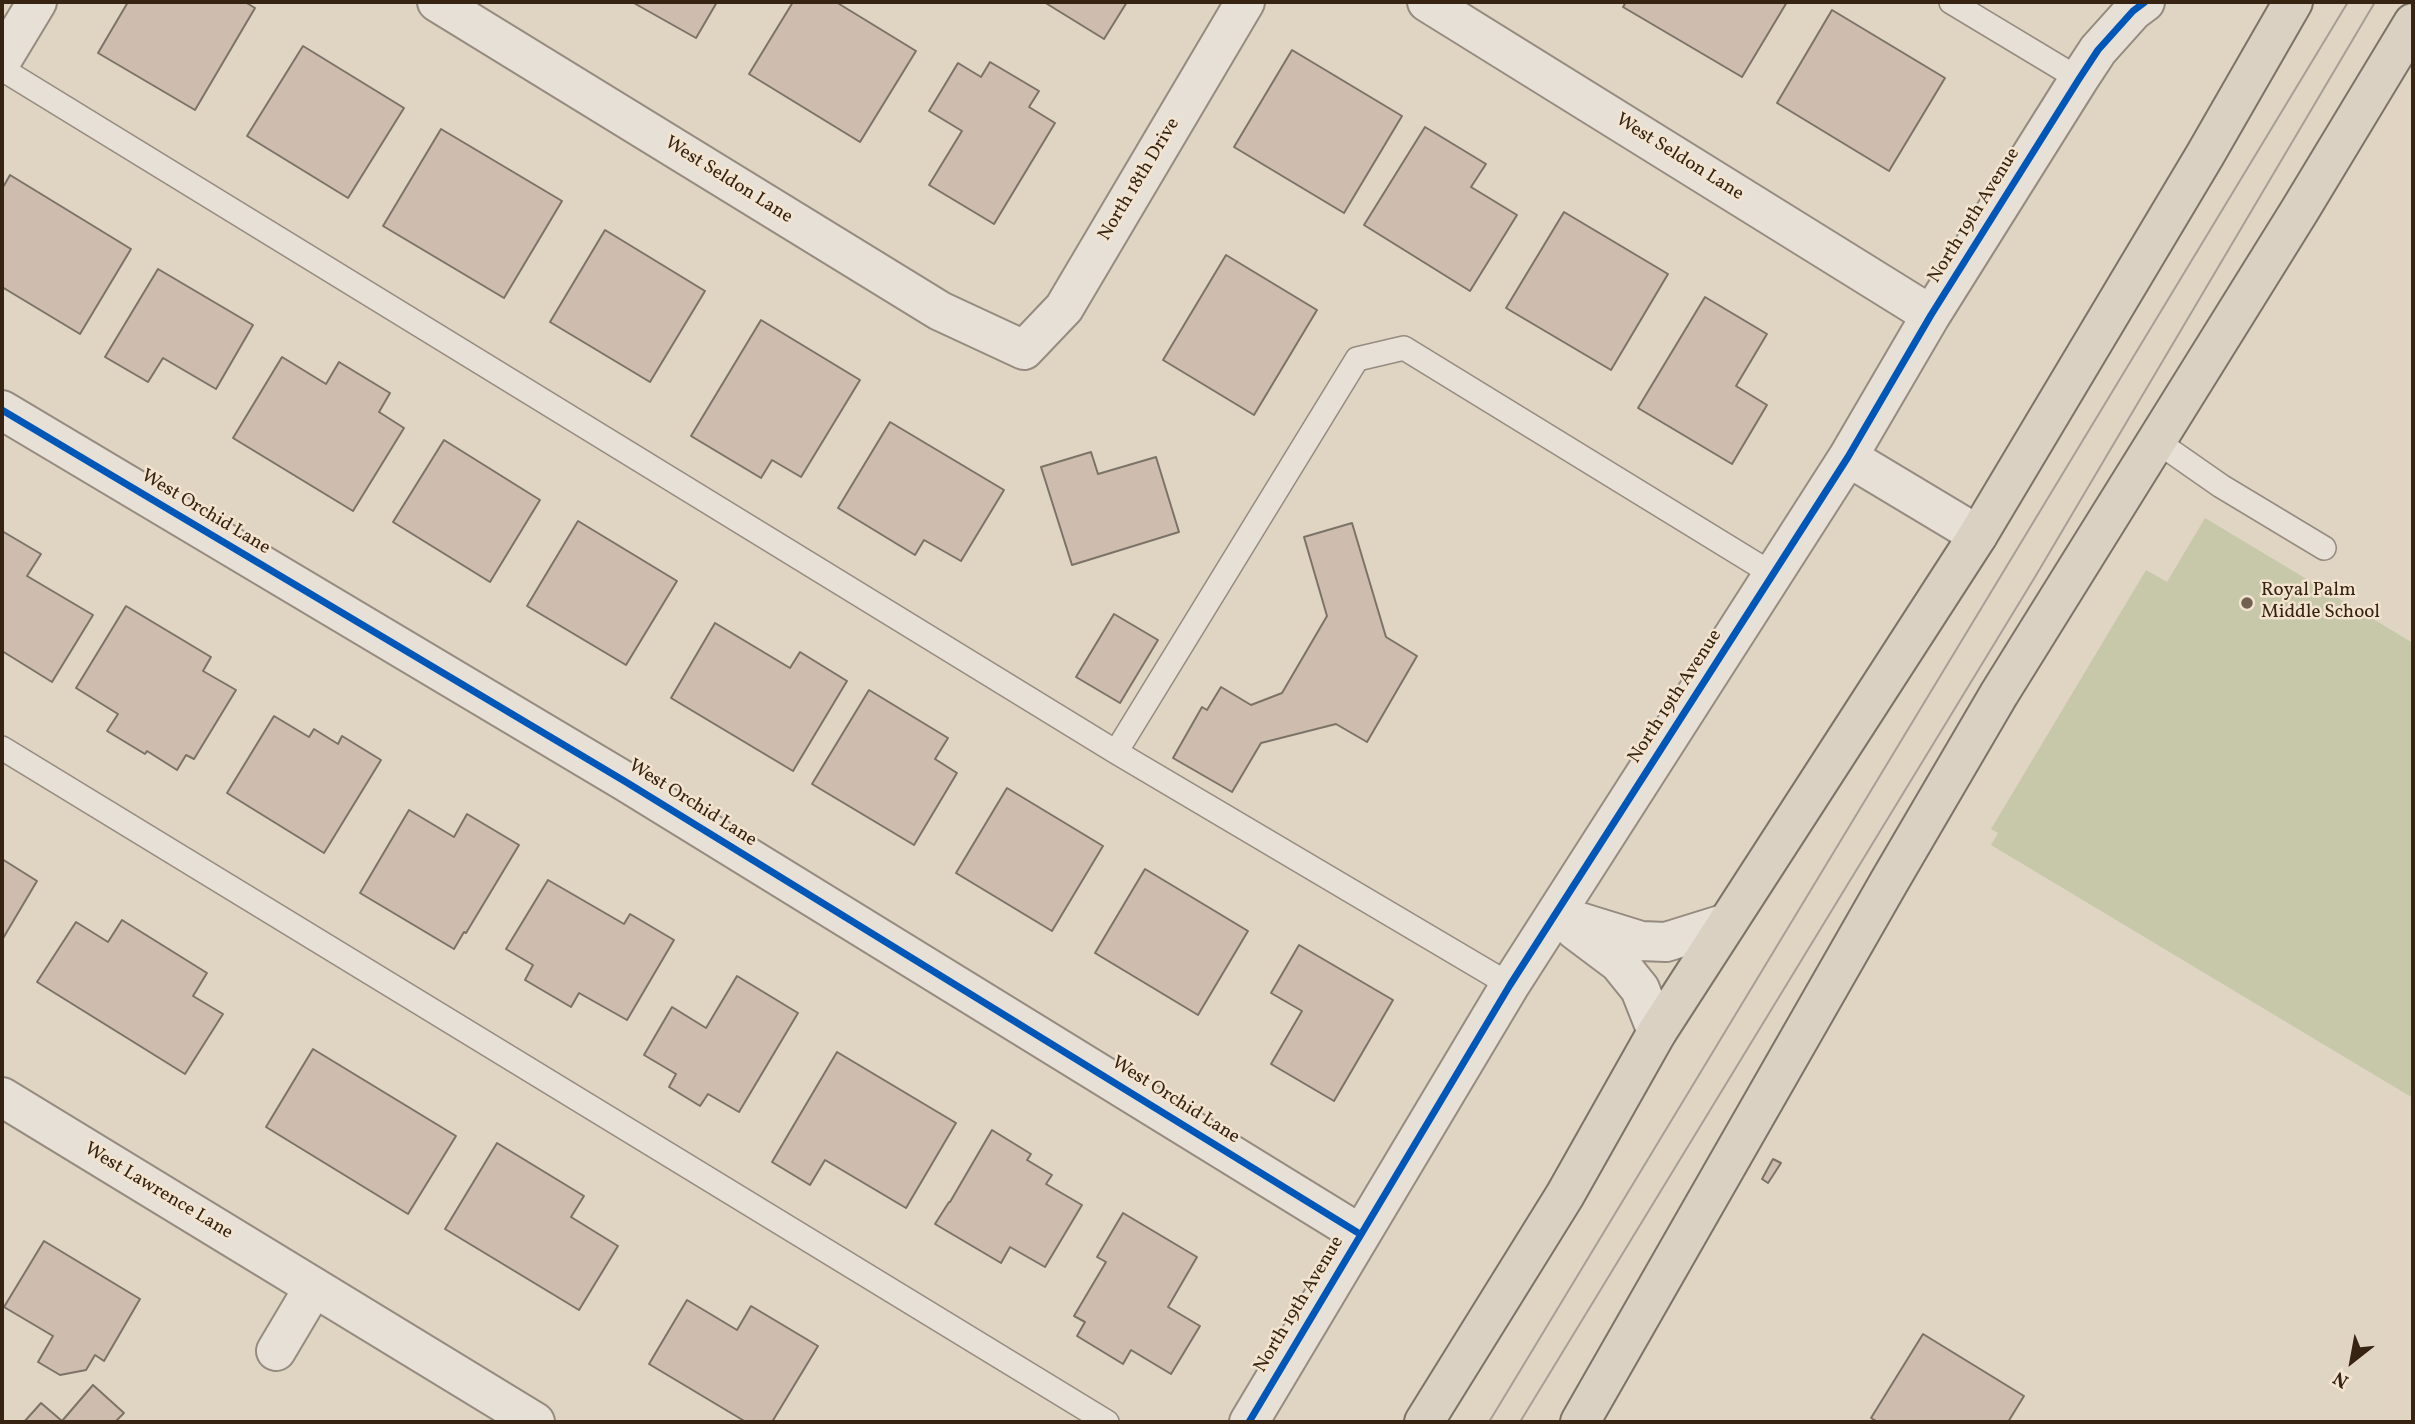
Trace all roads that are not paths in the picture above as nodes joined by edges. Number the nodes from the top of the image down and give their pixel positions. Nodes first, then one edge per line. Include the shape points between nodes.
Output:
1 (37, 2) edge
2 (437, 2) edge
3 (1245, 2) edge
4 (1427, 2) edge
5 (1951, 2) edge
6 (2145, 2) edge
7 (2293, 2) edge
8 (2413, 23) edge
9 (2, 60) edge
10 (2, 69) edge
11 (2079, 79) junction
12 (1931, 315) junction
13 (1024, 350) joint
14 (2, 410) edge
15 (2155, 440) junction
16 (1848, 457) junction
17 (1978, 535) junction
18 (2324, 548) dead end
19 (1774, 575) junction
20 (2, 748) edge
21 (1116, 752) junction
22 (1557, 915) junction
23 (1727, 923) junction
24 (1510, 985) junction
25 (1657, 1032) junction
26 (2, 1097) edge
27 (1360, 1234) junction
28 (314, 1287) junction
29 (276, 1350) dead end
30 (535, 1422) edge
31 (1107, 1422) edge
32 (1249, 1422) edge
33 (1424, 1422) edge
34 (1580, 1422) edge

1 - 9 street
2 - 13 street, West Seldon Lane via 940,311
3 - 13 street, North 18th Drive via 1065,308
4 - 12 street, West Seldon Lane
5 - 11 lane
6 - 11 street, North 19th Avenue via 2098,50
7 - 17 main road
8 - 15 main road
10 - 21 lane
11 - 12 street, North 19th Avenue
12 - 16 street, North 19th Avenue
14 - 27 street, West Orchid Lane via 626,782
15 - 18 lane
15 - 34 main road via 1999,694
16 - 17 street
16 - 19 street, North 19th Avenue
17 - 23 main road
19 - 21 lane via 1404,348 1357,359
19 - 22 street, North 19th Avenue
20 - 31 lane
21 - 24 lane
22 - 23 street via 1641,941 1666,942
22 - 24 street, North 19th Avenue
22 - 25 street via 1619,963 1640,989
23 - 25 main road
24 - 27 street, North 19th Avenue
25 - 33 main road via 1565,1195
26 - 28 street, West Lawrence Lane
27 - 32 street, North 19th Avenue
28 - 29 street
28 - 30 street, West Lawrence Lane

